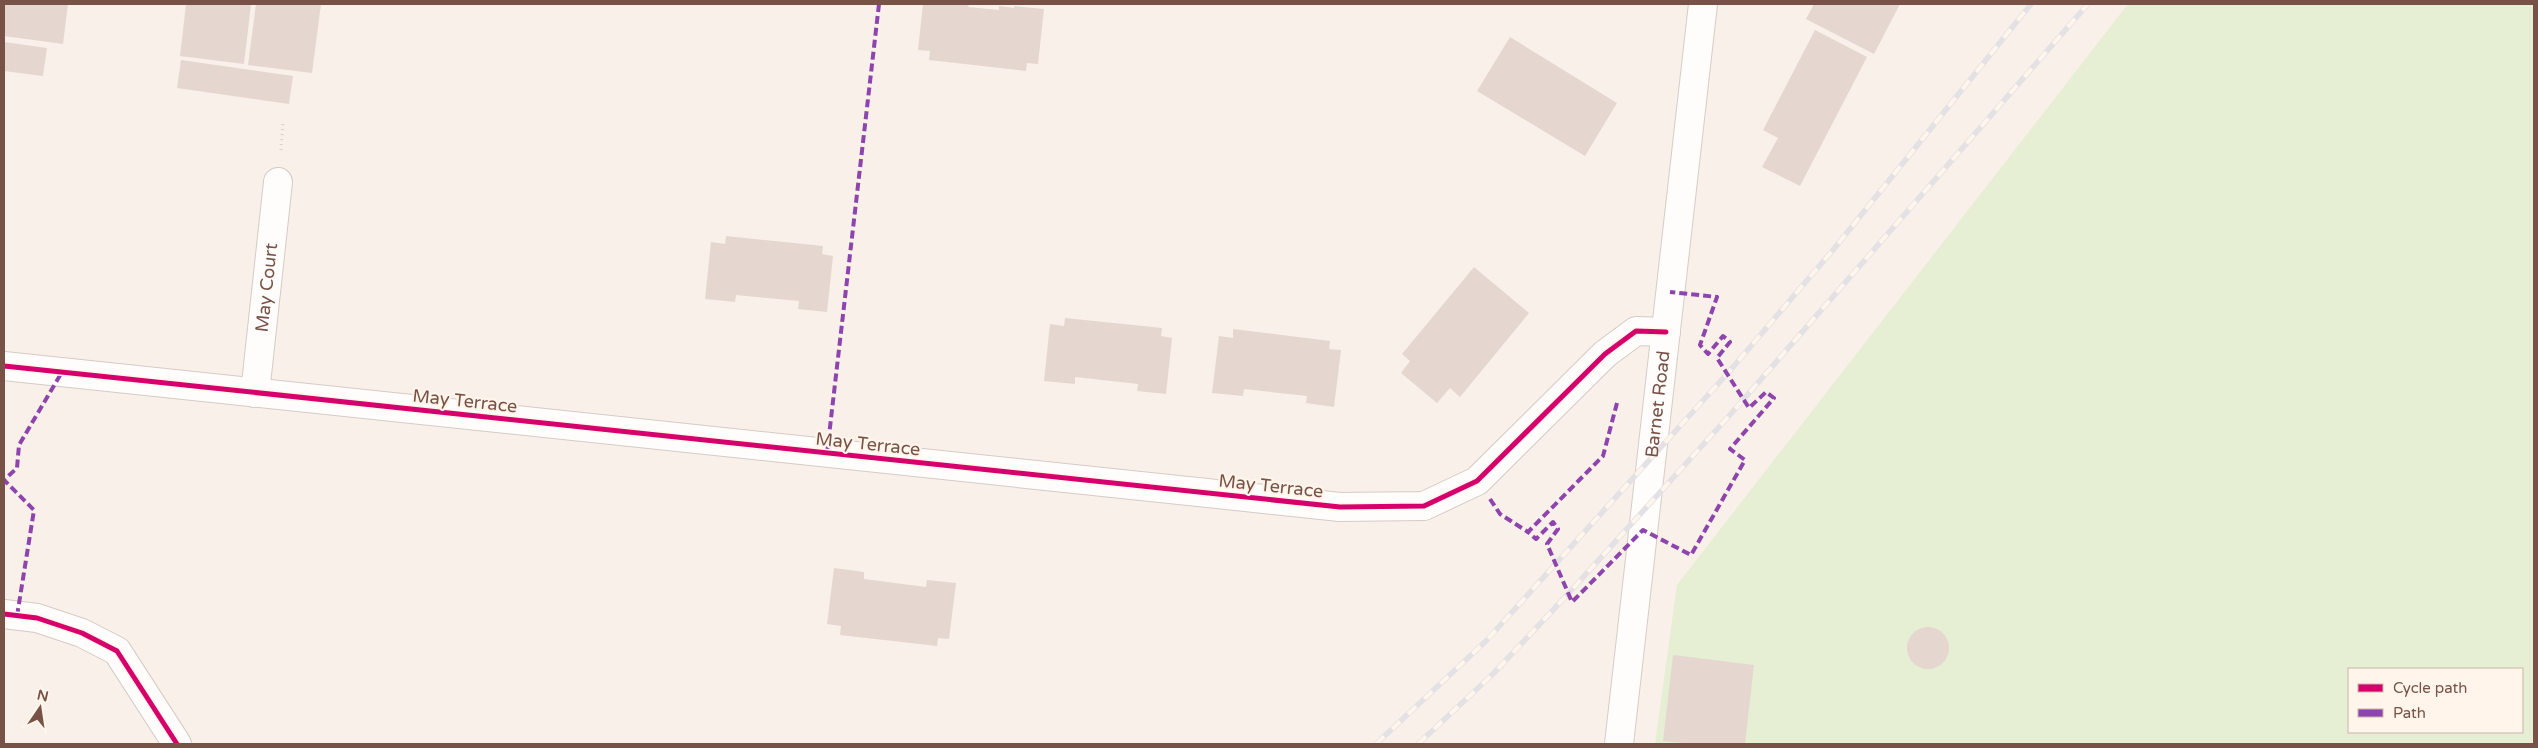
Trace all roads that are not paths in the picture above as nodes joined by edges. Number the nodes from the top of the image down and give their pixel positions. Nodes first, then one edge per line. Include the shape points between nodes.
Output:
1 (1703, 4) edge
2 (278, 182) dead end
3 (1666, 332) junction
4 (4, 366) edge
5 (255, 393) junction
6 (4, 614) edge
7 (177, 744) edge
8 (1619, 744) edge

1 - 3 street, Barnet Road
2 - 5 street, May Court
3 - 5 street, May Terrace via 1636,331 1605,354 1477,481 1424,506 1340,507
3 - 8 street, Barnet Road
4 - 5 street, May Terrace
6 - 7 street via 37,618 117,651

